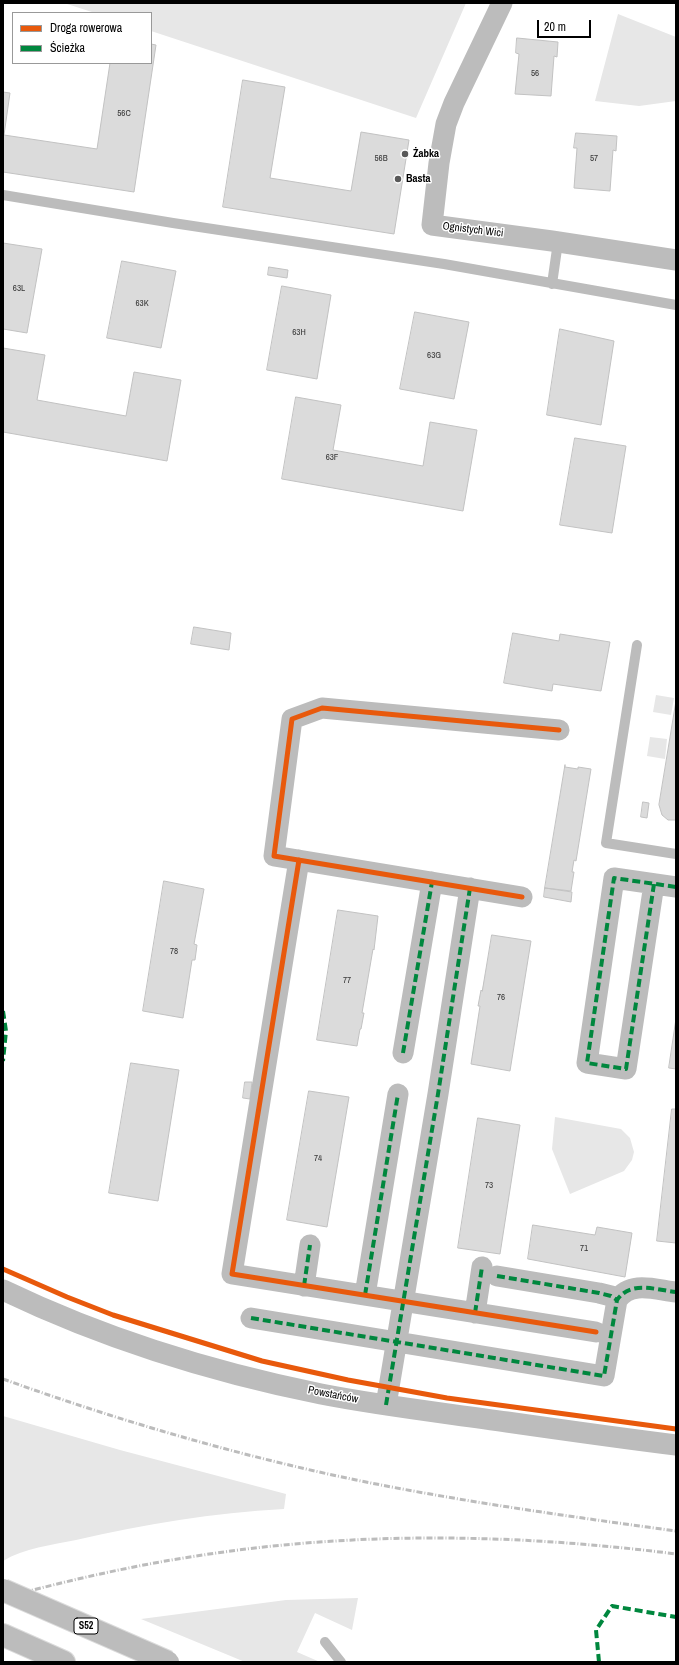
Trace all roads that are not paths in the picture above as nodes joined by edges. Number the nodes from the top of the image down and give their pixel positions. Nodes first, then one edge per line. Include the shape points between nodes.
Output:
1 (502, 3) edge
2 (3, 195) edge
3 (558, 242) junction
4 (676, 260) edge
5 (552, 284) junction
6 (676, 305) edge
7 (637, 645) dead end
8 (559, 730) dead end
9 (676, 854) edge
10 (299, 860) junction
11 (432, 882) junction
12 (654, 884) junction
13 (676, 887) edge
14 (470, 888) junction
15 (522, 897) dead end
16 (403, 1053) dead end
17 (398, 1094) dead end
18 (310, 1245) dead end
19 (304, 1286) junction
20 (3, 1290) edge
21 (676, 1292) edge
22 (365, 1296) junction
23 (618, 1300) junction
24 (404, 1302) junction
25 (475, 1313) junction
26 (251, 1318) dead end
27 (596, 1332) dead end
28 (397, 1341) junction
29 (386, 1405) junction
30 (676, 1445) edge
31 (3, 1590) edge
32 (3, 1635) edge
33 (325, 1642) dead end
34 (64, 1662) edge
35 (168, 1662) edge
36 (341, 1662) edge

1 - 3 street, Ognistych Wici via 446,124 438,163 432,225
2 - 5 lane via 444,264
3 - 4 street, Ognistych Wici
3 - 5 lane
5 - 6 lane
7 - 9 lane via 606,843
8 - 10 street via 322,708 292,719 274,856
10 - 11 street
10 - 19 street via 232,1274
11 - 14 street
11 - 16 street
12 - 12 street via 614,878 587,1063 626,1069
12 - 13 street
14 - 15 street
14 - 24 street
17 - 22 street
18 - 19 street
19 - 22 street
20 - 29 street, Powstańców via 117,1337 238,1375 321,1394
21 - 23 street via 634,1288 621,1294
22 - 24 street
23 - 25 street via 599,1293 489,1271
23 - 28 street via 604,1376
24 - 25 street
24 - 28 street
25 - 27 street
26 - 28 street
28 - 29 street
29 - 30 street, Powstańców
31 - 35 highway, S52, bridge
32 - 34 highway
33 - 36 lane

